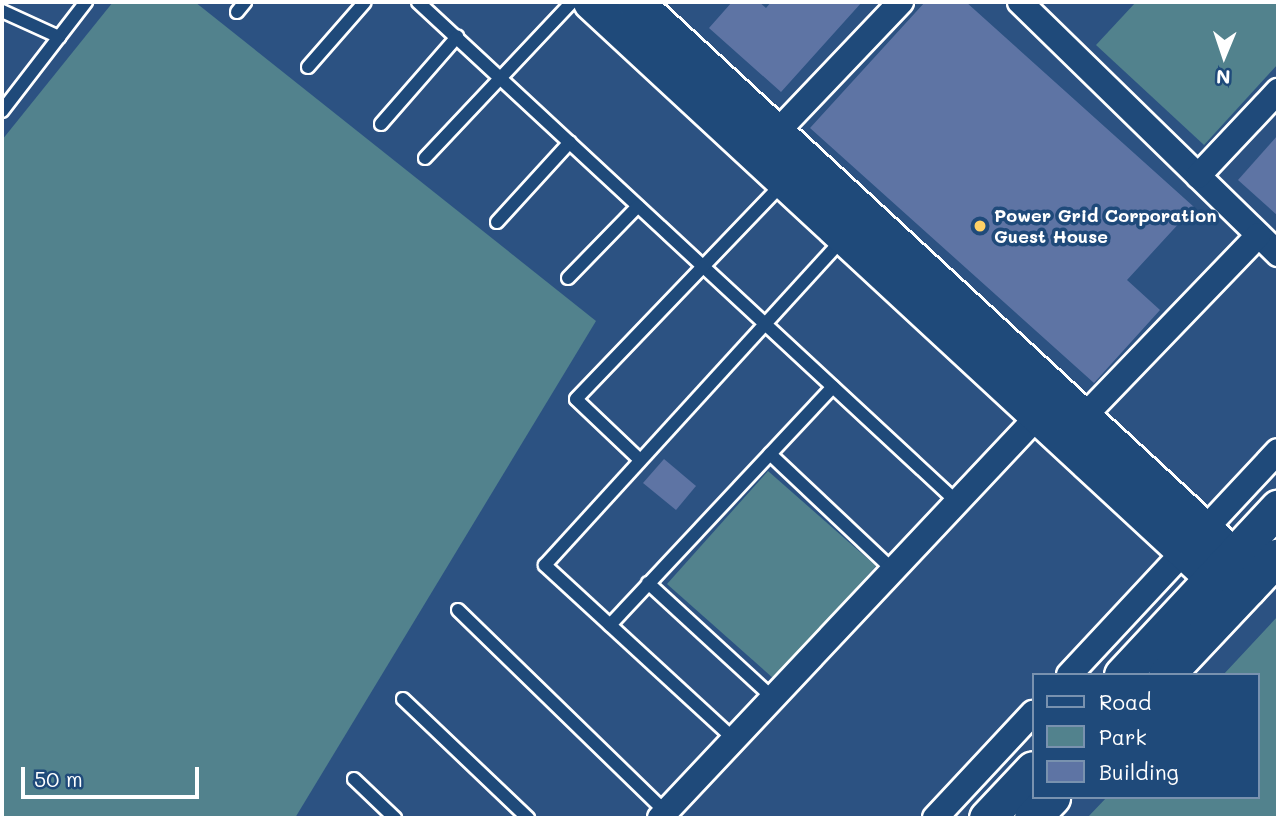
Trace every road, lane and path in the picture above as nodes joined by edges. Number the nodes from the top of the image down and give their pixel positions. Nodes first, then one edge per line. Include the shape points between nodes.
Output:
1 (86, 2) edge
2 (245, 2) edge
3 (365, 2) edge
4 (418, 2) edge
5 (572, 2) edge
6 (591, 2) edge
7 (635, 2) edge
8 (901, 2) edge
9 (1020, 2) edge
10 (2, 10) edge
11 (237, 12) dead end
12 (60, 37) junction
13 (457, 37) junction
14 (308, 67) dead end
15 (500, 78) junction
16 (1278, 91) edge
17 (2, 111) edge
18 (381, 124) dead end
19 (777, 132) junction
20 (570, 142) junction
21 (425, 158) dead end
22 (1198, 176) junction
23 (785, 182) junction
24 (638, 206) junction
25 (497, 222) dead end
26 (1259, 235) junction
27 (845, 237) junction
28 (1278, 254) edge
29 (704, 267) junction
30 (568, 278) dead end
31 (765, 324) junction
32 (833, 387) junction
33 (1061, 424) junction
34 (1278, 452) edge
35 (770, 454) junction
36 (640, 460) junction
37 (957, 502) junction
38 (1278, 508) edge
39 (1195, 541) junction
40 (1278, 556) edge
41 (1223, 567) junction
42 (893, 570) junction
43 (648, 583) junction
44 (1248, 588) junction
45 (458, 610) dead end
46 (610, 625) junction
47 (1071, 673) edge
48 (1124, 673) edge
49 (1168, 673) edge
50 (773, 698) junction
51 (403, 699) dead end
52 (1032, 714) edge
53 (734, 740) junction
54 (1032, 770) edge
55 (354, 779) dead end
56 (1050, 799) edge
57 (666, 816) edge
58 (395, 818) edge
59 (528, 818) edge
60 (935, 818) edge
61 (987, 818) edge
62 (1032, 818) edge

1 - 12 lane
2 - 11 lane
3 - 14 lane
4 - 13 lane
5 - 15 lane
6 - 23 street
7 - 19 street
8 - 19 street
9 - 22 street
10 - 12 lane
12 - 17 lane
13 - 15 lane
13 - 18 lane
15 - 20 lane
15 - 21 lane
16 - 22 street
19 - 33 street
20 - 24 lane
20 - 25 lane
22 - 26 street
23 - 27 street
23 - 29 lane
24 - 29 lane
24 - 30 lane
26 - 28 street
26 - 33 street
27 - 31 lane
27 - 33 street
29 - 31 lane
29 - 36 lane via 576,399
31 - 32 lane
31 - 36 lane
32 - 35 lane
32 - 37 lane
33 - 37 street
33 - 39 street
34 - 39 street
35 - 42 lane
35 - 43 lane
36 - 46 lane via 545,565
37 - 42 street
38 - 41 street
39 - 41 street
39 - 47 street
40 - 44 street
41 - 44 street
41 - 48 street
42 - 50 street
43 - 46 lane
43 - 50 lane
44 - 49 street
45 - 57 lane
46 - 53 lane
50 - 53 street
51 - 59 lane
52 - 60 street
53 - 57 street
54 - 61 street
55 - 58 lane
56 - 62 street

